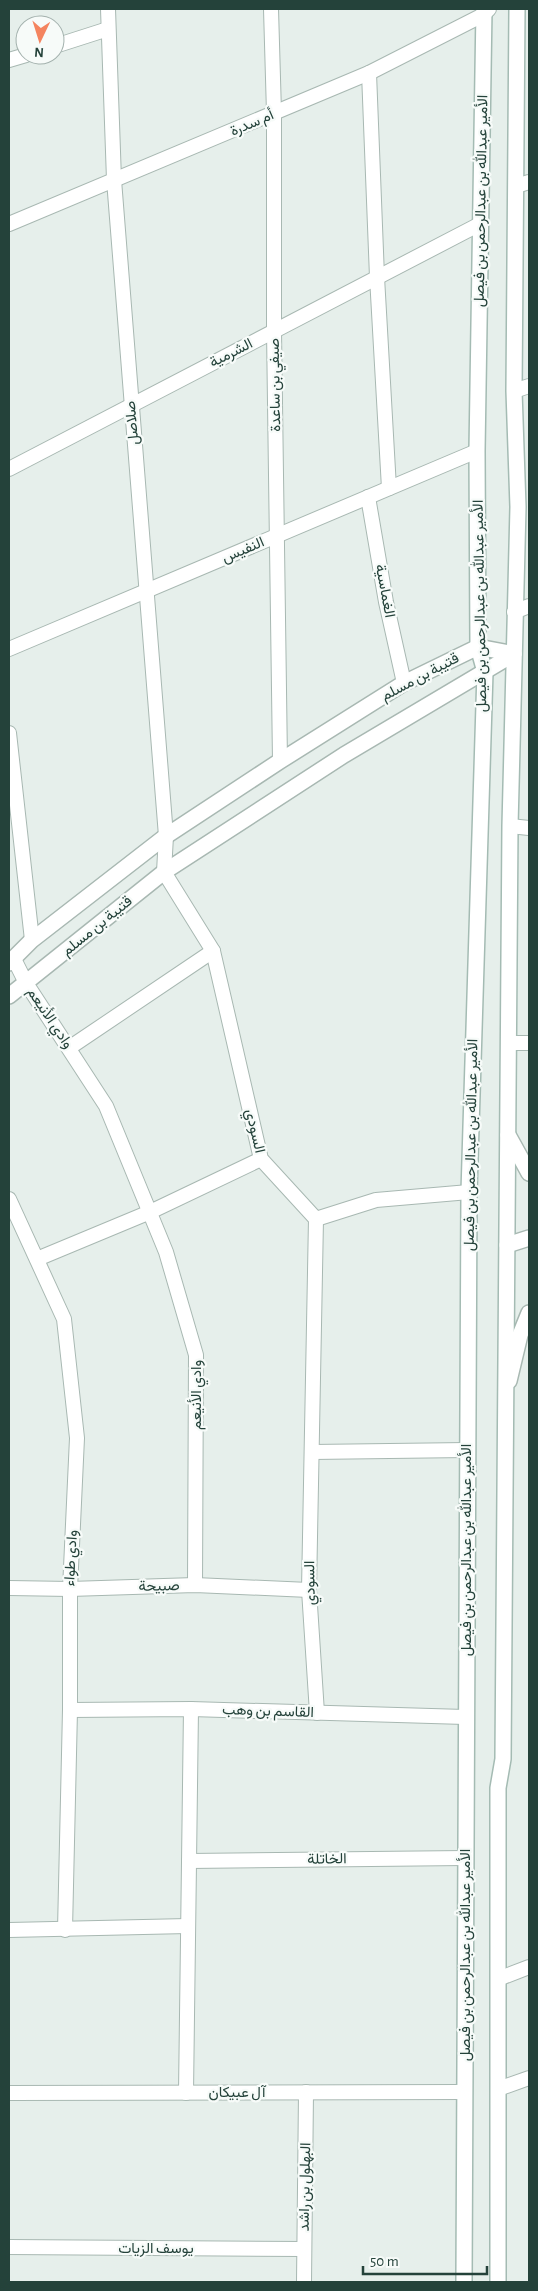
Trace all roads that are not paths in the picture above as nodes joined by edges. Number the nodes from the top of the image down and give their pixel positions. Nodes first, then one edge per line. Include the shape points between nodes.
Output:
1 (108, 9) edge
2 (271, 9) edge
3 (485, 11) edge
4 (521, 13) edge
5 (108, 29) junction
6 (65, 43) edge
7 (369, 73) junction
8 (274, 113) junction
9 (114, 180) junction
10 (522, 184) edge
11 (9, 224) edge
12 (480, 224) junction
13 (377, 277) junction
14 (274, 331) junction
15 (529, 386) edge
16 (514, 391) junction
17 (131, 405) junction
18 (477, 451) junction
19 (9, 469) edge
20 (388, 488) junction
21 (368, 498) junction
22 (523, 505) edge
23 (277, 536) junction
24 (146, 591) junction
25 (529, 606) edge
26 (514, 612) junction
27 (478, 647) junction
28 (9, 649) edge
29 (514, 654) junction
30 (485, 672) junction
31 (404, 683) junction
32 (9, 733) edge
33 (280, 760) junction
34 (11, 792) edge
35 (510, 826) junction
36 (529, 828) edge
37 (166, 836) junction
38 (164, 872) junction
39 (32, 940) junction
40 (213, 951) junction
41 (11, 961) edge
42 (26, 983) junction
43 (9, 996) edge
44 (508, 1043) junction
45 (529, 1043) edge
46 (70, 1048) junction
47 (508, 1135) junction
48 (261, 1159) junction
49 (529, 1173) edge
50 (469, 1192) junction
51 (9, 1199) edge
52 (150, 1212) junction
53 (316, 1219) junction
54 (529, 1238) edge
55 (507, 1245) junction
56 (37, 1260) junction
57 (529, 1313) edge
58 (506, 1395) junction
59 (467, 1450) junction
60 (312, 1452) junction
61 (195, 1586) junction
62 (9, 1588) edge
63 (70, 1589) junction
64 (309, 1590) junction
65 (191, 1709) junction
66 (70, 1710) junction
67 (317, 1713) junction
68 (465, 1718) junction
69 (465, 1858) junction
70 (189, 1861) junction
71 (188, 1926) junction
72 (9, 1930) edge
73 (65, 1930) junction
74 (529, 1967) edge
75 (498, 1978) junction
76 (529, 2078) edge
77 (498, 2089) junction
78 (186, 2092) junction
79 (306, 2092) junction
80 (465, 2092) junction
81 (9, 2093) edge
82 (9, 2247) edge
83 (304, 2250) junction
84 (304, 2282) edge
85 (464, 2282) edge
86 (498, 2282) edge

1 - 5 street, صلاصل
2 - 8 street, صيفي بن ساعدة
3 - 7 street, أم سدرة
3 - 12 main road, الأمير عبدالله بن عبدالرحمن بن فيصل
4 - 10 main road, الأمير عبدالله بن عبدالرحمن بن فيصل
5 - 6 street
5 - 9 street, صلاصل
7 - 8 street, أم سدرة
7 - 13 street
8 - 9 street, أم سدرة
8 - 14 street, صيفي بن ساعدة
9 - 11 street, أم سدرة
9 - 17 street, صلاصل
10 - 16 main road, الأمير عبدالله بن عبدالرحمن بن فيصل
12 - 13 street, الشرمية
12 - 18 main road, الأمير عبدالله بن عبدالرحمن بن فيصل
13 - 14 street, الشرمية
13 - 20 street
14 - 17 street, الشرمية
14 - 23 street, صيفي بن ساعدة
15 - 16 street
16 - 22 main road, الأمير عبدالله بن عبدالرحمن بن فيصل
17 - 19 street, الشرمية
17 - 24 street, صلاصل
18 - 20 street, النفيس
18 - 27 main road, الأمير عبدالله بن عبدالرحمن بن فيصل
20 - 21 street, النفيس
21 - 23 street, النفيس
21 - 31 street, الغماسية
22 - 26 main road, الأمير عبدالله بن عبدالرحمن بن فيصل
23 - 24 street, النفيس
23 - 33 street, صيفي بن ساعدة
24 - 28 street, النفيس
24 - 37 street, صلاصل
25 - 26 street
26 - 29 main road, الأمير عبدالله بن عبدالرحمن بن فيصل
27 - 29 main road
27 - 30 main road, الأمير عبدالله بن عبدالرحمن بن فيصل
27 - 31 main road, قتيبة بن مسلم
29 - 30 main road, قتيبة بن مسلم
29 - 35 main road, الأمير عبدالله بن عبدالرحمن بن فيصل
30 - 38 main road, قتيبة بن مسلم via 344,755
30 - 50 main road, الأمير عبدالله بن عبدالرحمن بن فيصل
31 - 33 main road, قتيبة بن مسلم
32 - 34 street
33 - 37 main road, قتيبة بن مسلم
34 - 39 street
35 - 36 street
35 - 44 main road, الأمير عبدالله بن عبدالرحمن بن فيصل
37 - 38 street
37 - 39 main road, قتيبة بن مسلم
38 - 40 street, السودي
38 - 42 main road, قتيبة بن مسلم
39 - 41 main road, قتيبة بن مسلم
40 - 46 street
40 - 48 street, السودي
41 - 42 street, وادي الأنيعم
42 - 43 main road, قتيبة بن مسلم
42 - 46 street, وادي الأنيعم
44 - 45 street
44 - 47 main road, الأمير عبدالله بن عبدالرحمن بن فيصل
46 - 52 street, وادي الأنيعم via 106,1106
47 - 49 main road, الأمير عبدالله بن عبدالرحمن بن فيصل
47 - 55 main road, الأمير عبدالله بن عبدالرحمن بن فيصل
48 - 52 street
48 - 53 street, السودي
50 - 53 street via 376,1200
50 - 59 main road, الأمير عبدالله بن عبدالرحمن بن فيصل
51 - 56 street, وادي طواء
52 - 56 street
52 - 61 street, وادي الأنيعم via 166,1252 196,1355
53 - 60 street, السودي
54 - 55 main road
55 - 58 main road, الأمير عبدالله بن عبدالرحمن بن فيصل
56 - 63 street, وادي طواء via 64,1319 77,1438
57 - 58 main road, الأمير عبدالله بن عبدالرحمن بن فيصل via 520,1335
58 - 75 main road, الأمير عبدالله بن عبدالرحمن بن فيصل via 503,1759 498,1788
59 - 60 street
59 - 68 main road, الأمير عبدالله بن عبدالرحمن بن فيصل
60 - 64 street, السودي
61 - 63 street, صبيحة
61 - 64 street, صبيحة
62 - 63 street, صبيحة
63 - 66 street, وادي طواء
64 - 67 street, السودي
65 - 66 street, القاسم بن وهب
65 - 67 street, القاسم بن وهب
65 - 70 street
66 - 73 street, وادي طواء
67 - 68 street, القاسم بن وهب
68 - 69 main road, الأمير عبدالله بن عبدالرحمن بن فيصل
69 - 70 street, الخاتلة
69 - 80 main road, الأمير عبدالله بن عبدالرحمن بن فيصل
70 - 71 street
71 - 73 street
71 - 78 street
72 - 73 street
74 - 75 street
75 - 77 main road, الأمير عبدالله بن عبدالرحمن بن فيصل
76 - 77 street
77 - 86 main road, الأمير عبدالله بن عبدالرحمن بن فيصل
78 - 79 street, آل عبيكان
78 - 81 street, آل عبيكان
79 - 80 street, آل عبيكان
79 - 83 street, البهلول بن راشد
80 - 85 main road, الأمير عبدالله بن عبدالرحمن بن فيصل
82 - 83 street, يوسف الزيات
83 - 84 street, البهلول بن راشد

